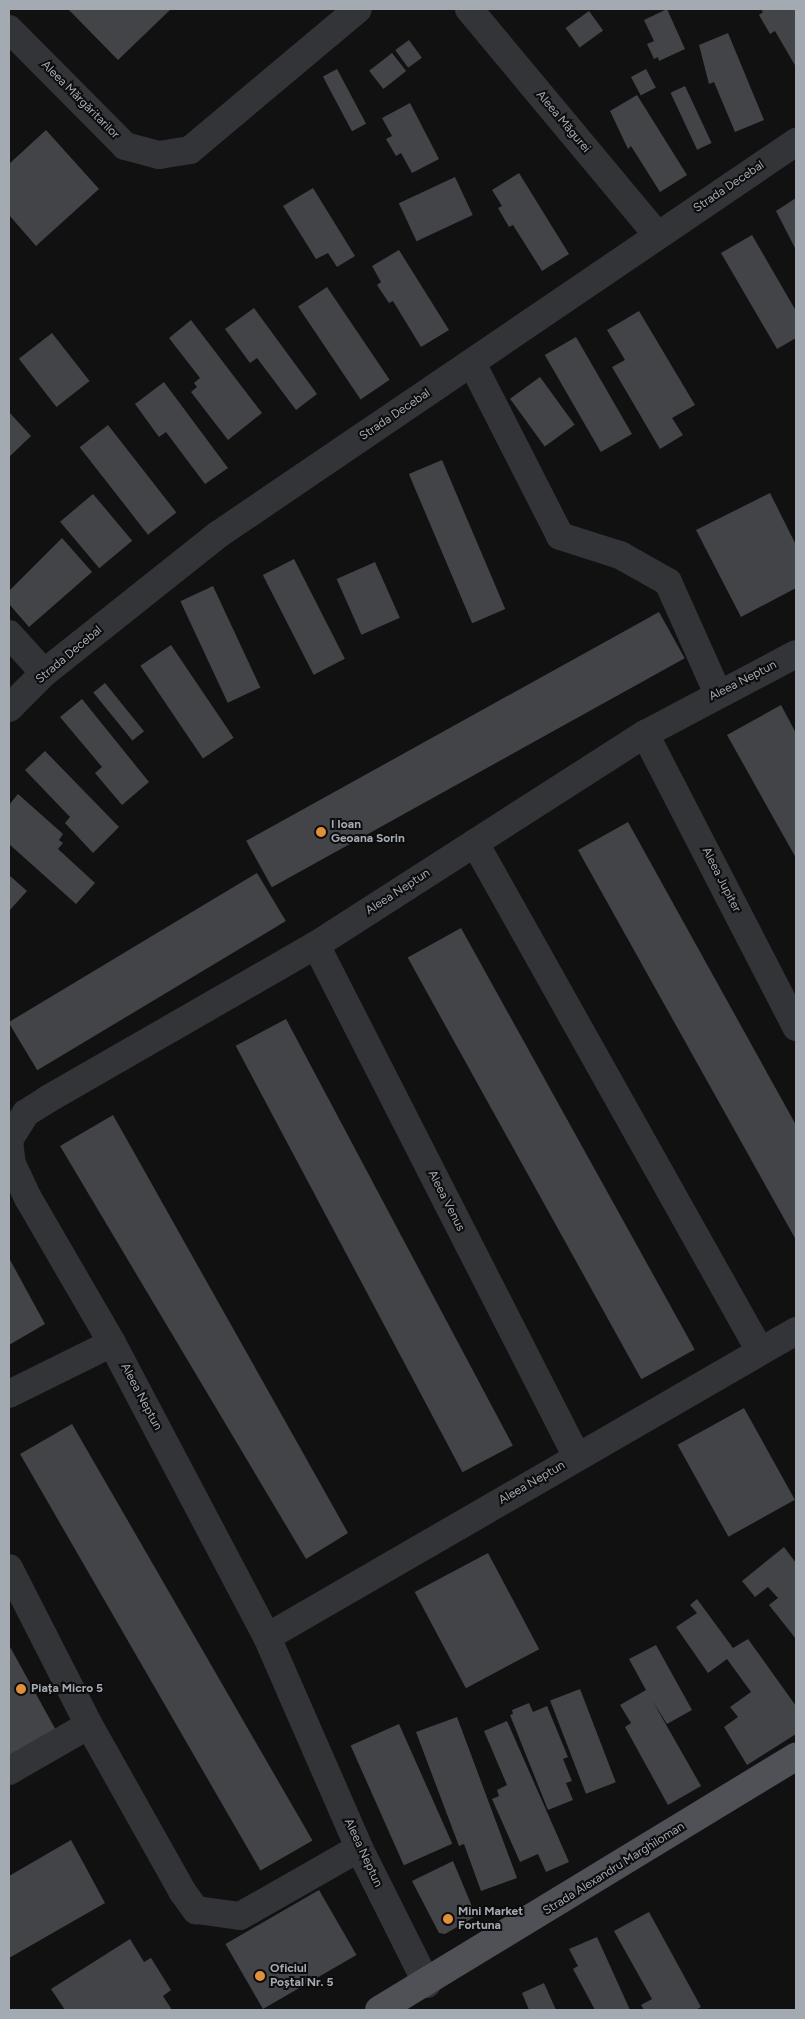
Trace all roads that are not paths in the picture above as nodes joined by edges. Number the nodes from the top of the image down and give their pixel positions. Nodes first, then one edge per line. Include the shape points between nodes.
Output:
1 (358, 9) edge
2 (469, 9) edge
3 (9, 29) edge
4 (796, 142) edge
5 (657, 235) junction
6 (472, 363) junction
7 (9, 634) edge
8 (796, 654) edge
9 (44, 673) junction
10 (718, 694) junction
11 (9, 708) edge
12 (645, 734) junction
13 (475, 843) junction
14 (316, 945) junction
15 (796, 1027) edge
16 (9, 1140) edge
17 (796, 1331) edge
18 (112, 1343) junction
19 (760, 1351) junction
20 (9, 1394) edge
21 (577, 1457) junction
22 (9, 1568) edge
23 (267, 1637) junction
24 (89, 1726) junction
25 (796, 1756) edge
26 (9, 1771) edge
27 (360, 1848) junction
28 (427, 1984) junction
29 (379, 2010) edge

1 - 3 street, Aleea Mărgăritarilor via 190,150 159,155 125,146
2 - 5 street, Aleea Măgurei
4 - 5 street, Strada Decebal
5 - 6 street, Strada Decebal
6 - 9 street, Strada Decebal via 219,534
6 - 10 street via 560,536 620,555 668,582
7 - 9 street
8 - 10 street, Aleea Neptun
9 - 11 street, Strada Decebal
10 - 12 street, Aleea Neptun
12 - 13 street, Aleea Neptun
12 - 15 street, Aleea Jupiter
13 - 14 street, Aleea Neptun
13 - 19 street
14 - 16 street, Aleea Neptun via 48,1098 26,1113
14 - 21 street, Aleea Venus
16 - 18 street, Aleea Neptun via 12,1164 28,1198
17 - 19 street, Aleea Neptun
18 - 20 street
18 - 23 street, Aleea Neptun
19 - 21 street, Aleea Neptun
21 - 23 street, Aleea Neptun
22 - 24 street
23 - 27 street, Aleea Neptun
24 - 26 street
24 - 27 street via 182,1891 196,1910 240,1916
25 - 28 main road, Strada Alexandru Marghiloman
27 - 28 street, Aleea Neptun
28 - 29 main road, Strada Alexandru Marghiloman

